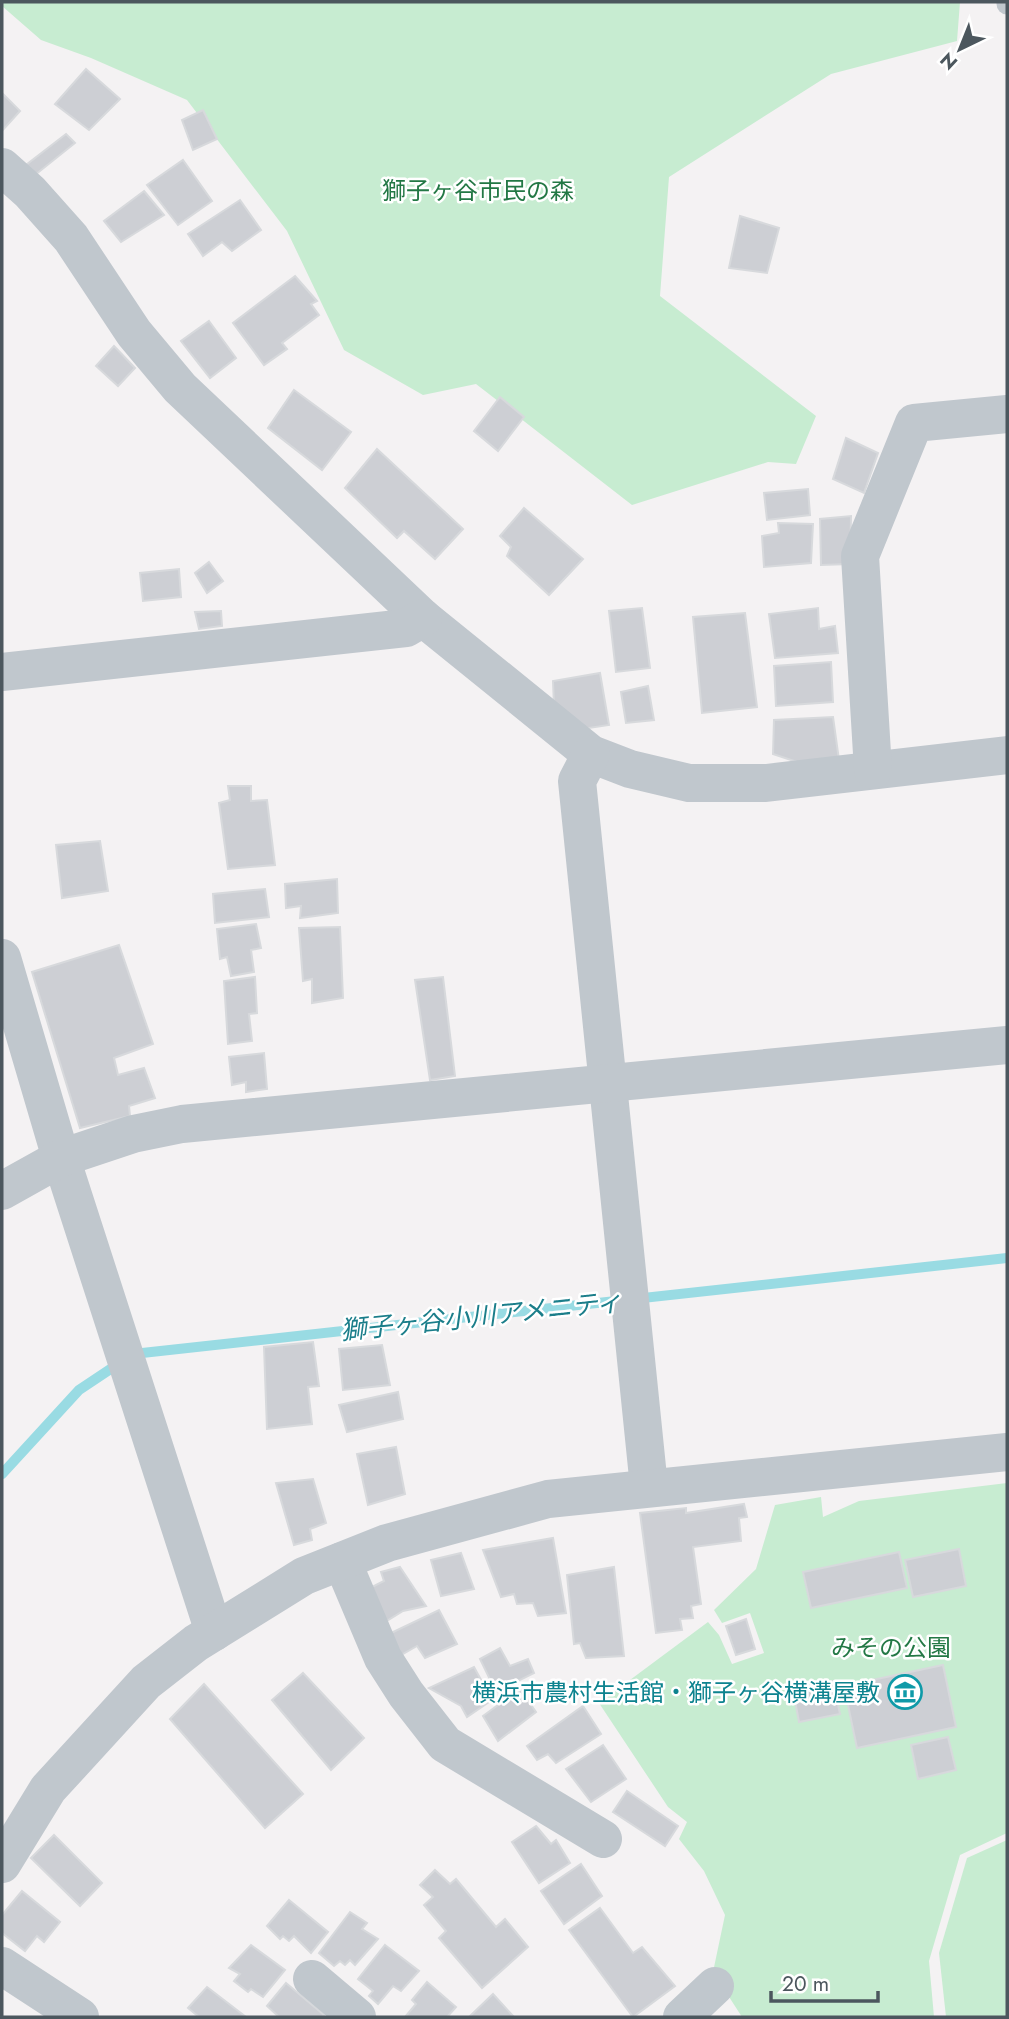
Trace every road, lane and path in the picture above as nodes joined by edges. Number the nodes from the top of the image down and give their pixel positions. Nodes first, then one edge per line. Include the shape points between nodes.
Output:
1 (2, 167) edge
2 (1007, 414) edge
3 (423, 618) junction
4 (2, 672) edge
5 (591, 754) junction
6 (1007, 755) edge
7 (873, 770) junction
8 (2, 958) edge
9 (1007, 1045) edge
10 (610, 1082) junction
11 (61, 1158) junction
12 (2, 1191) edge
13 (1007, 1452) edge
14 (649, 1487) junction
15 (342, 1561) junction
16 (214, 1632) junction
17 (604, 1839) dead end
18 (2, 1864) edge
19 (2, 1966) edge
20 (312, 1979) dead end
21 (715, 1986) dead end
22 (80, 2017) edge
23 (357, 2017) edge
24 (681, 2017) edge

1 - 3 street via 71,238 134,333 180,388
2 - 7 street via 914,424 860,556
3 - 4 street via 406,628
3 - 5 street
5 - 7 street via 689,783 766,783
5 - 10 street via 578,781
6 - 7 street
8 - 11 street
9 - 10 street
10 - 11 street via 182,1124 133,1134
10 - 14 street
11 - 12 street
11 - 16 street
13 - 14 street
14 - 15 street via 548,1499 387,1543
15 - 16 street via 304,1576
15 - 17 street via 383,1658 445,1744
16 - 18 street via 146,1682 48,1789
19 - 22 street
20 - 23 street
21 - 24 street

